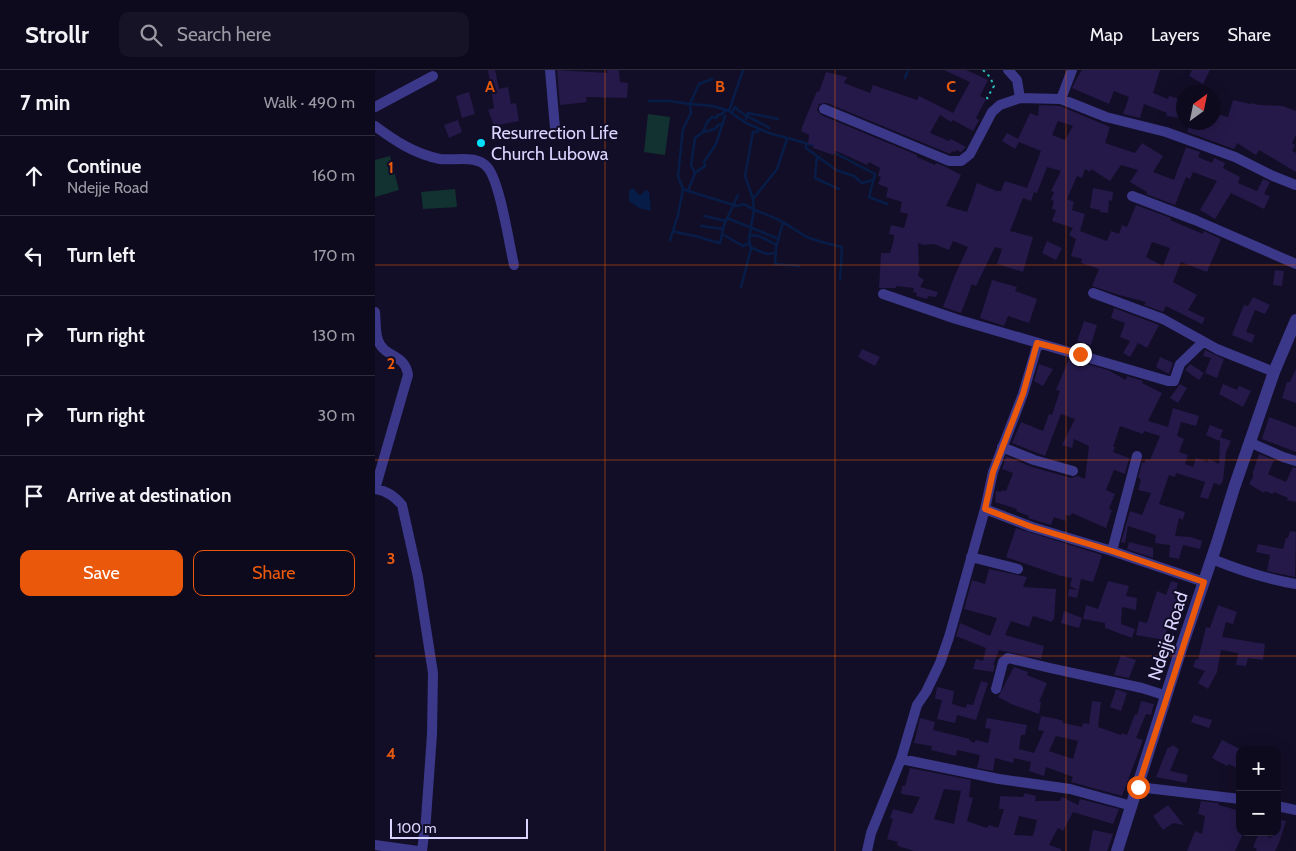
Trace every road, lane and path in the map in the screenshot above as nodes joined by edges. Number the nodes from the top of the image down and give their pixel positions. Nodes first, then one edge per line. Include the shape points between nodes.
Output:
1 (549, 70) edge
2 (983, 70) edge
3 (1008, 70) edge
4 (1072, 70) edge
5 (433, 76) dead end
6 (1020, 98) junction
7 (1061, 99) junction
8 (375, 107) edge
9 (987, 107) dead end
10 (824, 109) dead end
11 (375, 126) edge
12 (555, 128) dead end
13 (1296, 185) edge
14 (1132, 196) dead end
15 (1296, 264) edge
16 (514, 265) dead end
17 (1093, 293) dead end
18 (883, 294) dead end
19 (375, 312) edge
20 (1296, 320) edge
21 (1203, 342) junction
22 (1037, 343) junction
23 (1274, 372) junction
24 (1249, 442) junction
25 (1002, 446) junction
26 (1137, 456) dead end
27 (1296, 461) edge
28 (1073, 471) dead end
29 (375, 489) edge
30 (985, 509) junction
31 (1112, 551) junction
32 (971, 557) junction
33 (1212, 559) junction
34 (1018, 569) dead end
35 (1204, 582) junction
36 (1296, 584) edge
37 (996, 689) dead end
38 (1167, 696) junction
39 (901, 759) junction
40 (1138, 787) junction
41 (1236, 799) edge
42 (1132, 806) junction
43 (1281, 807) edge
44 (1296, 810) edge
45 (375, 845) edge
46 (420, 851) edge
47 (867, 851) edge
48 (1117, 851) edge

1 - 12 street
2 - 9 path via 995,86 987,98 991,100
3 - 6 street via 1017,80
4 - 7 street
5 - 8 street
6 - 7 street
6 - 10 street via 1000,105 992,112 970,154 961,161 949,161
7 - 13 street via 1106,117 1166,132 1227,154
11 - 16 street via 418,153 441,159 477,161 488,167 499,195
14 - 15 street
17 - 21 street via 1163,319
18 - 22 street
19 - 29 street via 378,340 384,349 407,366 408,375
20 - 23 street, Ndejje Road
21 - 22 street via 1180,364 1174,381
21 - 23 street
22 - 25 street via 1023,394
23 - 24 street, Ndejje Road
24 - 27 street
24 - 33 street, Ndejje Road
25 - 28 street via 1034,460
25 - 30 street
26 - 31 street
29 - 46 street via 394,496 402,505 418,577 433,673 427,819
30 - 31 street
30 - 32 street
31 - 35 street
32 - 34 street
32 - 39 street via 940,663 917,705
33 - 35 street, Ndejje Road
33 - 36 street via 1239,570
35 - 38 street, Ndejje Road
37 - 38 street via 1003,662 1008,658
38 - 40 street, Ndejje Road
39 - 42 street via 999,779 1070,789
39 - 47 street
40 - 41 street
40 - 42 street, Ndejje Road
42 - 48 street, Ndejje Road
43 - 44 street
45 - 46 street

